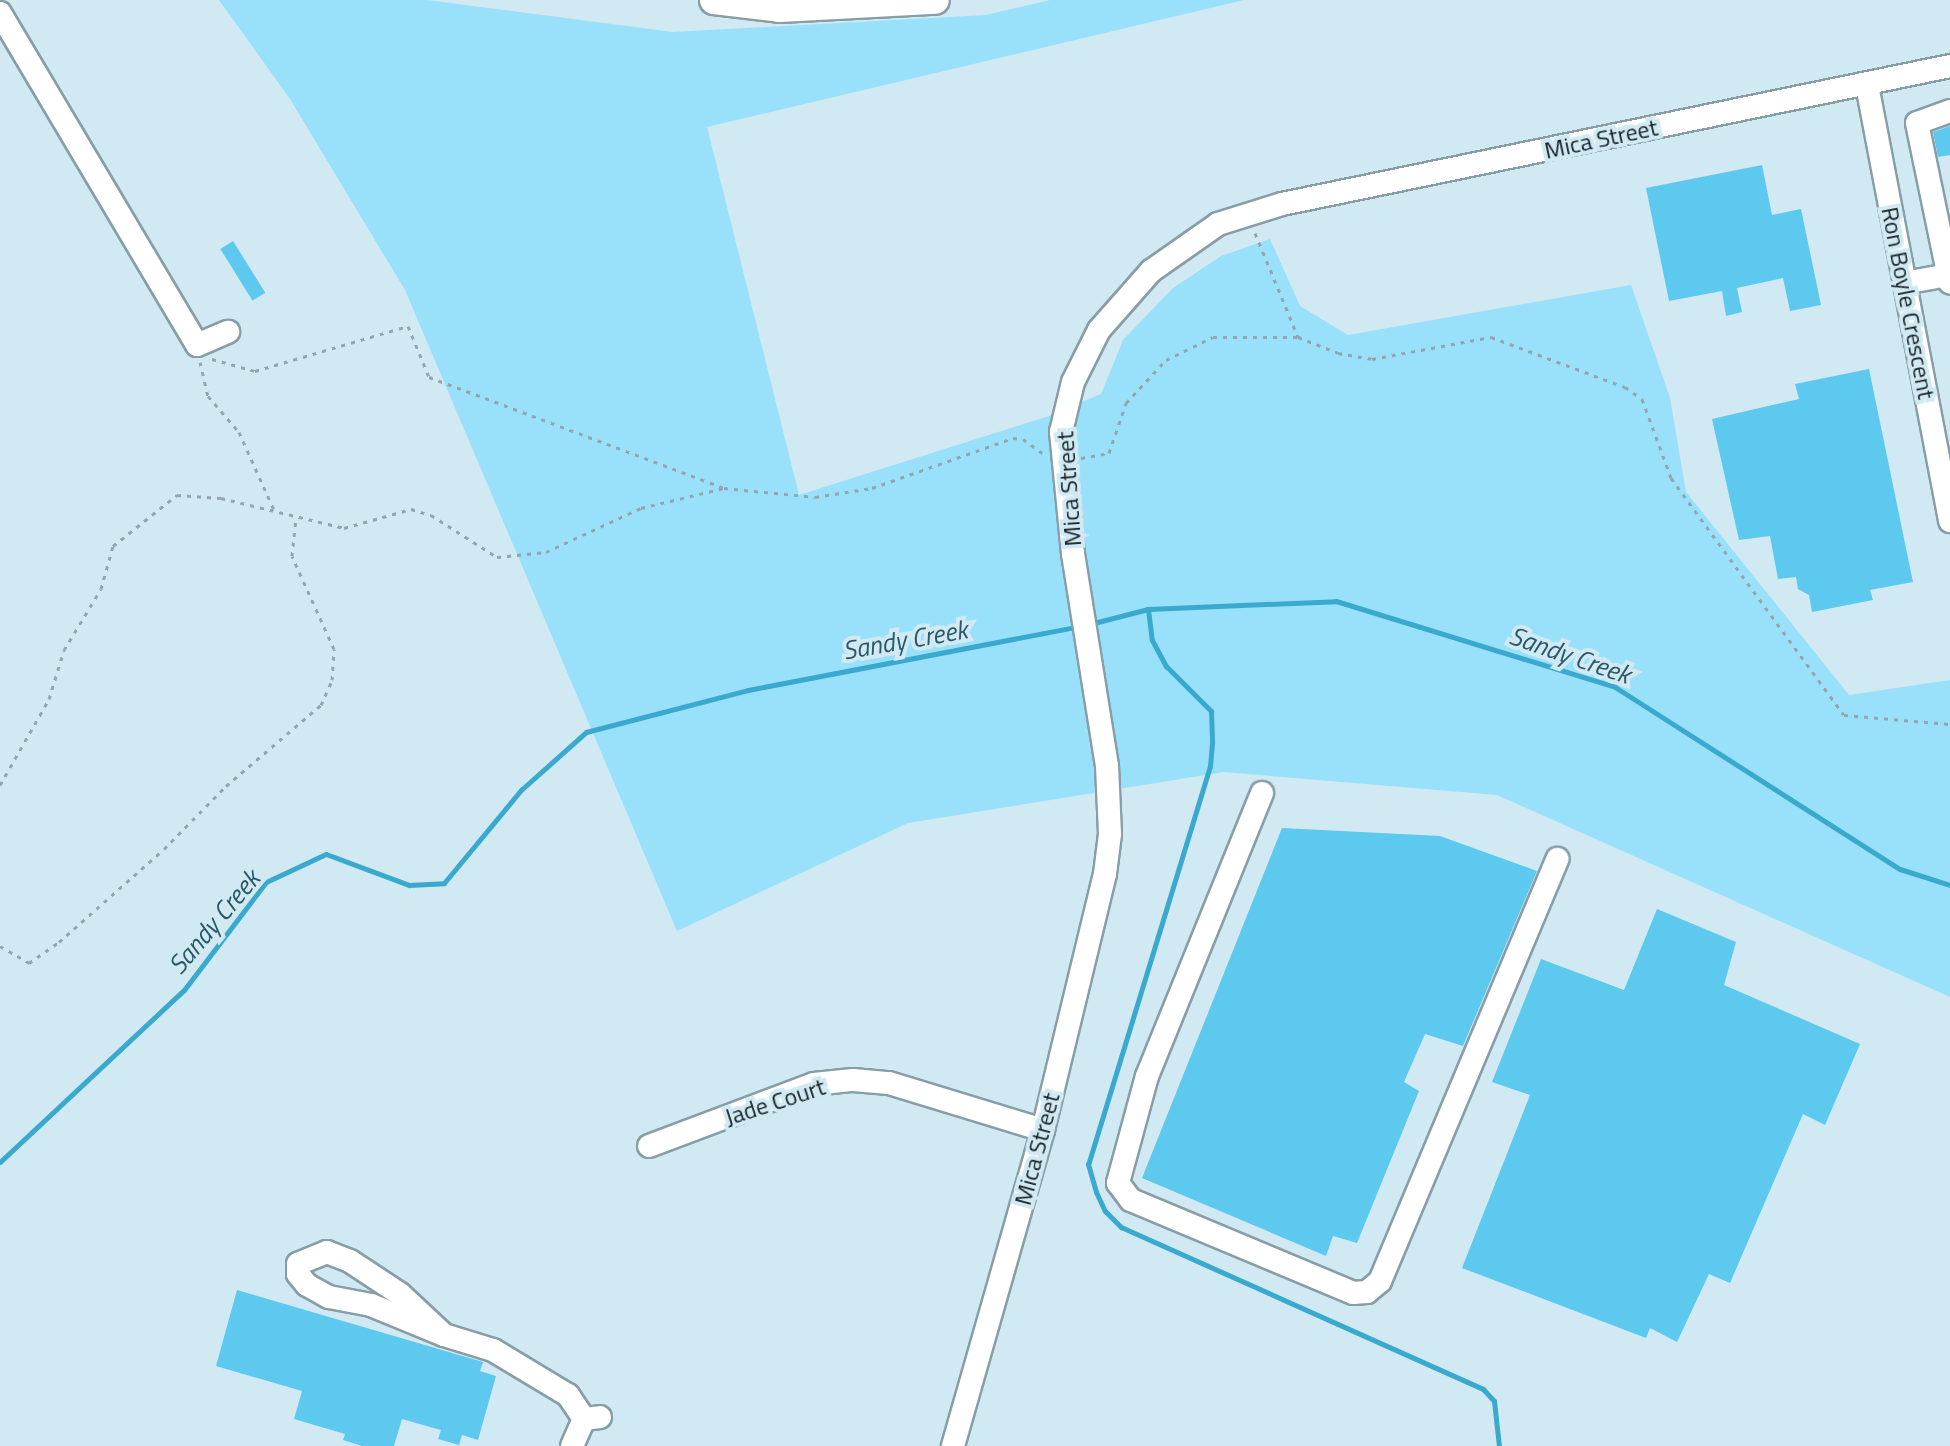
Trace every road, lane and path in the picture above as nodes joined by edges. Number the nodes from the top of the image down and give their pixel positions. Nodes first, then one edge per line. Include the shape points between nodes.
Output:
1 (714, 0) edge
2 (935, 0) edge
3 (0, 13) edge
4 (1949, 71) edge
5 (1867, 85) junction
6 (1950, 111) edge
7 (1248, 215) junction
8 (1949, 279) edge
9 (1904, 283) junction
10 (228, 332) dead end
11 (1298, 337) junction
12 (1063, 458) junction
13 (724, 488) junction
14 (275, 512) junction
15 (296, 519) junction
16 (1950, 521) edge
17 (1950, 724) edge
18 (0, 785) edge
19 (1262, 793) dead end
20 (1557, 859) dead end
21 (0, 946) edge
22 (1043, 1130) junction
23 (649, 1146) dead end
24 (444, 1335) junction
25 (572, 1446) edge
26 (953, 1446) edge

1 - 2 main road via 780,8
3 - 10 street via 197,345
4 - 5 street, Mica Street
5 - 7 street, Mica Street
5 - 9 street, Ron Boyle Crescent
6 - 8 street via 1917,123
7 - 11 path
7 - 12 street, Mica Street via 1218,224 1151,271 1099,330 1073,382 1061,432
8 - 9 street
9 - 16 street, Ron Boyle Crescent
11 - 12 path via 1232,335 1187,347 1166,360 1126,403 1109,453
11 - 17 path via 1372,359 1491,337 1625,387 1642,399 1671,478 1844,715
12 - 13 path via 1036,453 1023,439 1013,438 872,488 815,497
12 - 22 street, Mica Street via 1107,766 1110,834
13 - 14 path via 429,377 408,326 255,371 199,356 208,396 239,432
13 - 15 path via 641,508 546,552 497,557 431,515 411,509 344,528
14 - 15 path
14 - 18 path via 221,498 177,495 113,546 101,589 64,650 49,699
15 - 21 path via 292,556 334,649 332,680 321,705 59,942 29,963
19 - 20 street via 1147,1076 1118,1183 1137,1203 1353,1293 1367,1292 1380,1281
22 - 23 street, Jade Court via 889,1083 853,1080 814,1084
22 - 26 street, Mica Street
24 - 24 street via 400,1294 350,1261 327,1252 298,1264 307,1285 329,1297 371,1305
24 - 25 street via 493,1350 568,1395 592,1418

